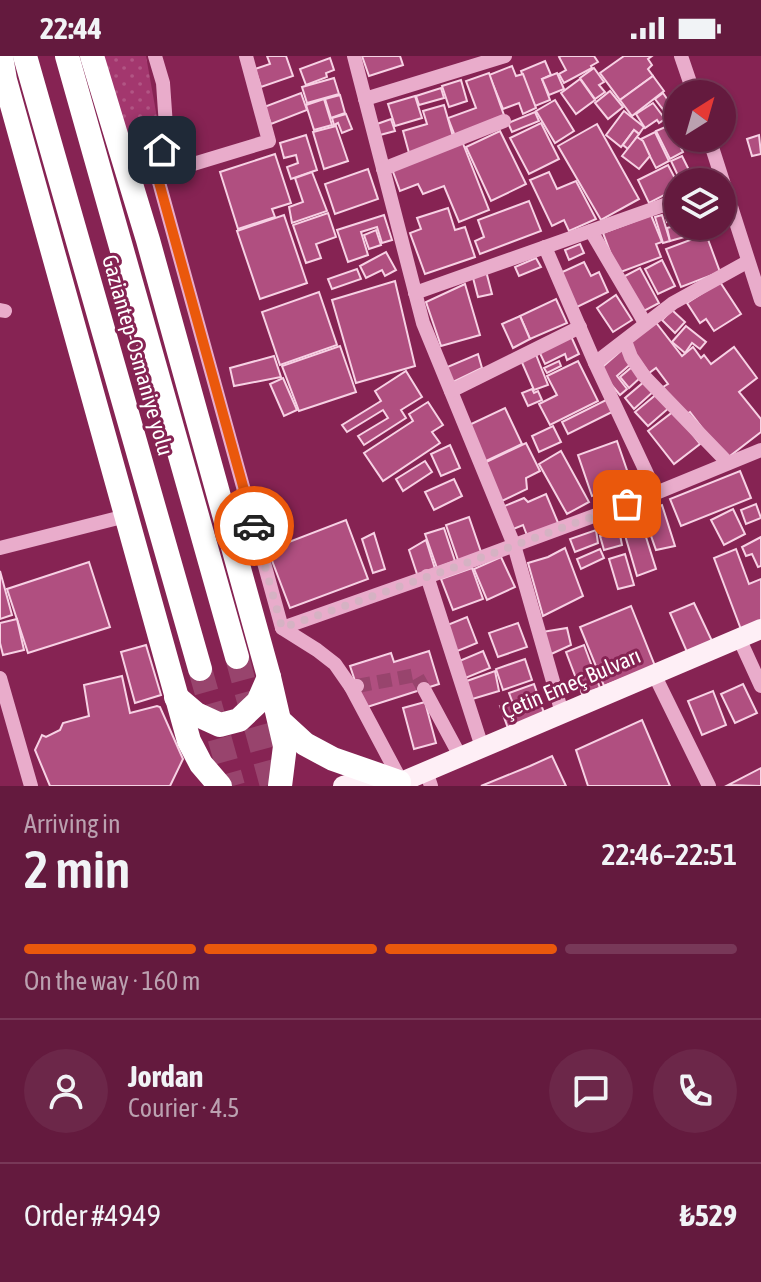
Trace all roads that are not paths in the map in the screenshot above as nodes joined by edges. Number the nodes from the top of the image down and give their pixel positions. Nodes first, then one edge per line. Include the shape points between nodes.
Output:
1 (1, 56) edge
2 (25, 56) edge
3 (67, 56) edge
4 (92, 56) edge
5 (155, 56) edge
6 (246, 56) edge
7 (354, 56) edge
8 (505, 56) edge
9 (681, 56) edge
10 (689, 80) edge
11 (365, 99) junction
12 (504, 121) dead end
13 (383, 169) junction
14 (157, 175) junction
15 (664, 205) edge
16 (736, 225) edge
17 (591, 231) junction
18 (545, 247) junction
19 (747, 262) junction
20 (415, 293) junction
21 (761, 300) edge
22 (645, 323) junction
23 (580, 327) junction
24 (625, 341) junction
25 (595, 363) junction
26 (451, 391) junction
27 (761, 450) edge
28 (728, 463) junction
29 (656, 493) junction
30 (126, 516) junction
31 (514, 545) junction
32 (0, 548) edge
33 (427, 576) junction
34 (282, 628) junction
35 (761, 629) edge
36 (739, 638) junction
37 (237, 657) tunnel mouth
38 (200, 669) tunnel mouth
39 (654, 674) junction
40 (269, 677) junction
41 (0, 678) edge
42 (761, 686) edge
43 (424, 689) tunnel mouth
44 (176, 697) junction
45 (562, 713) junction
46 (281, 722) junction
47 (189, 741) junction
48 (482, 747) junction
49 (460, 756) junction
50 (428, 778) edge
51 (397, 783) edge
52 (31, 786) edge
53 (193, 786) edge
54 (220, 786) edge
55 (280, 786) edge
56 (343, 786) edge
57 (709, 786) edge

1 - 30 highway
2 - 38 highway, Gaziantep-Osmaniye yolu
3 - 37 highway, Gaziantep-Osmaniye yolu
4 - 40 highway
5 - 14 street via 166,126
6 - 14 street via 269,141
7 - 11 street
8 - 11 street
9 - 10 street
11 - 13 street
12 - 13 street
13 - 20 street
14 - 34 street
15 - 17 street
16 - 19 street
17 - 18 street
17 - 22 street
18 - 20 street
18 - 23 street
19 - 21 street
19 - 22 street
20 - 26 street
22 - 24 street
23 - 25 street
23 - 26 street
24 - 25 street
24 - 28 street via 644,376
25 - 29 street
26 - 31 street
27 - 28 street
28 - 29 street
29 - 31 street
30 - 32 street
30 - 44 highway
31 - 33 street
31 - 45 street
33 - 34 street
33 - 48 street
34 - 51 street via 335,664 354,686
35 - 36 main road, Çetin Emeç Bulvarı
36 - 39 main road, Çetin Emeç Bulvarı
36 - 42 street
39 - 45 main road, Çetin Emeç Bulvarı
39 - 57 street
40 - 44 highway via 258,702 239,720 220,725
40 - 46 highway
41 - 52 street
43 - 49 street
44 - 47 highway
45 - 48 main road, Çetin Emeç Bulvarı
46 - 51 highway via 305,744 333,759
46 - 55 highway via 285,746
47 - 53 highway
47 - 54 highway
48 - 49 main road, Çetin Emeç Bulvarı
49 - 50 main road, Çetin Emeç Bulvarı
50 - 51 main road, Çetin Emeç Bulvarı
51 - 56 main road

